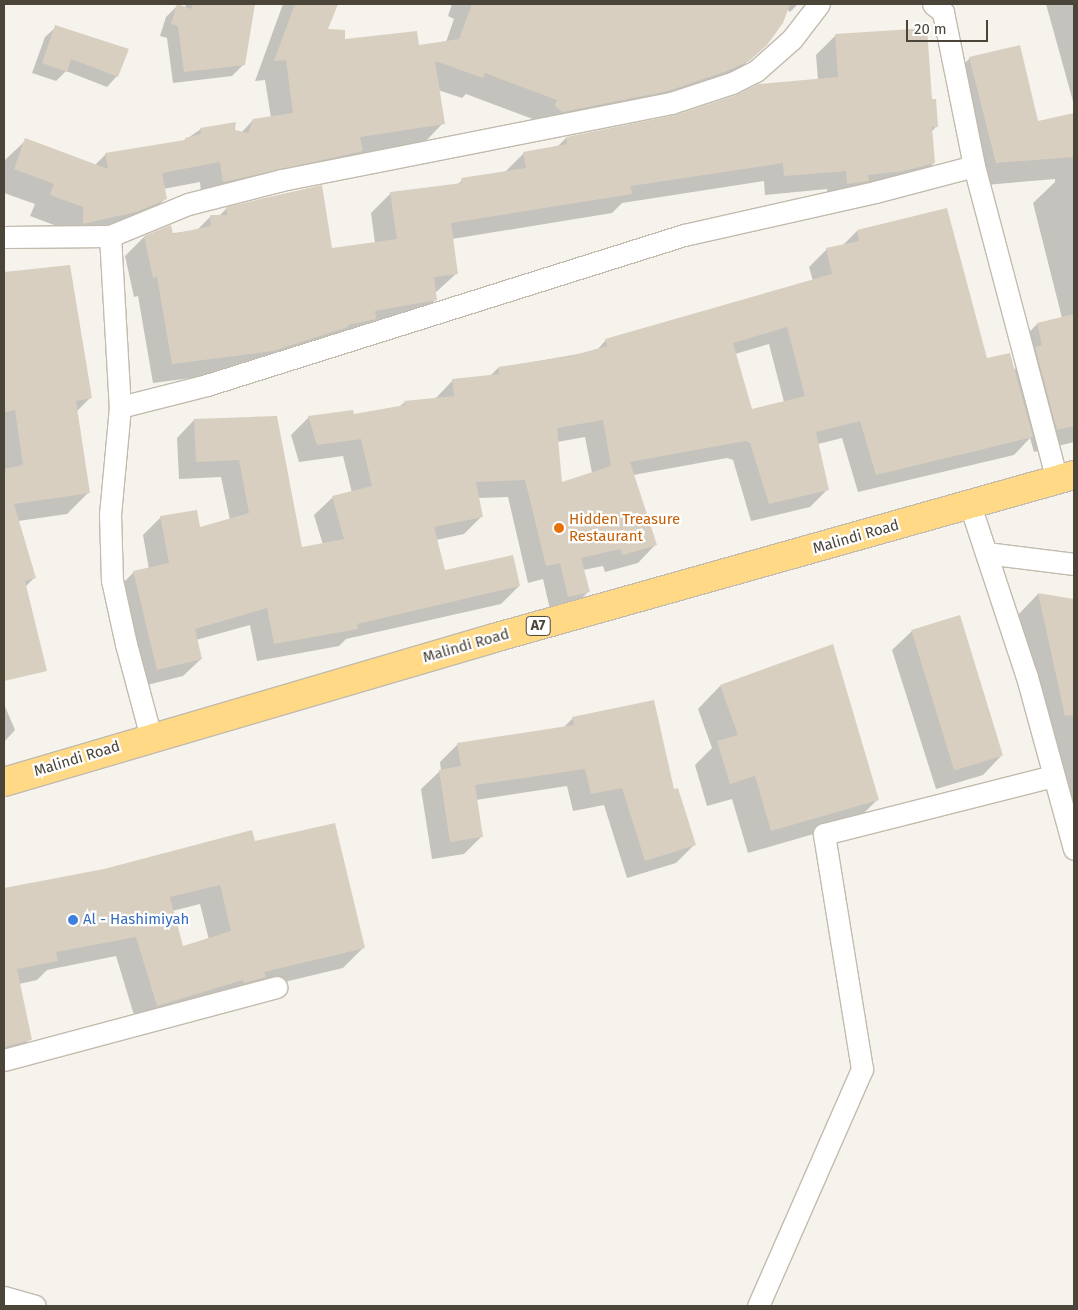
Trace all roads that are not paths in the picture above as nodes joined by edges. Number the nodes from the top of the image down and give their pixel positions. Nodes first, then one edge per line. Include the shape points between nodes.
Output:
1 (820, 4) edge
2 (942, 6) edge
3 (974, 166) junction
4 (110, 236) junction
5 (4, 237) edge
6 (120, 407) junction
7 (1066, 477) edge
8 (970, 505) junction
9 (986, 553) junction
10 (1074, 564) edge
11 (151, 737) junction
12 (1053, 776) junction
13 (4, 782) edge
14 (1074, 849) edge
15 (276, 987) dead end
16 (4, 1060) edge
17 (4, 1297) edge
18 (35, 1306) edge
19 (758, 1306) edge

1 - 4 street via 772,58 732,83 671,103 282,180 188,204
2 - 3 street
3 - 6 street via 876,192 684,235 207,385
3 - 7 street
4 - 5 street
4 - 6 street
6 - 11 street via 110,514 112,580
7 - 8 highway, Malindi Road / A7
8 - 9 street
8 - 11 highway, Malindi Road / A7
9 - 10 street
9 - 12 street via 1027,677
11 - 13 highway, Malindi Road / A7
12 - 14 street
12 - 19 street via 824,834 862,1069
15 - 16 street
17 - 18 street

